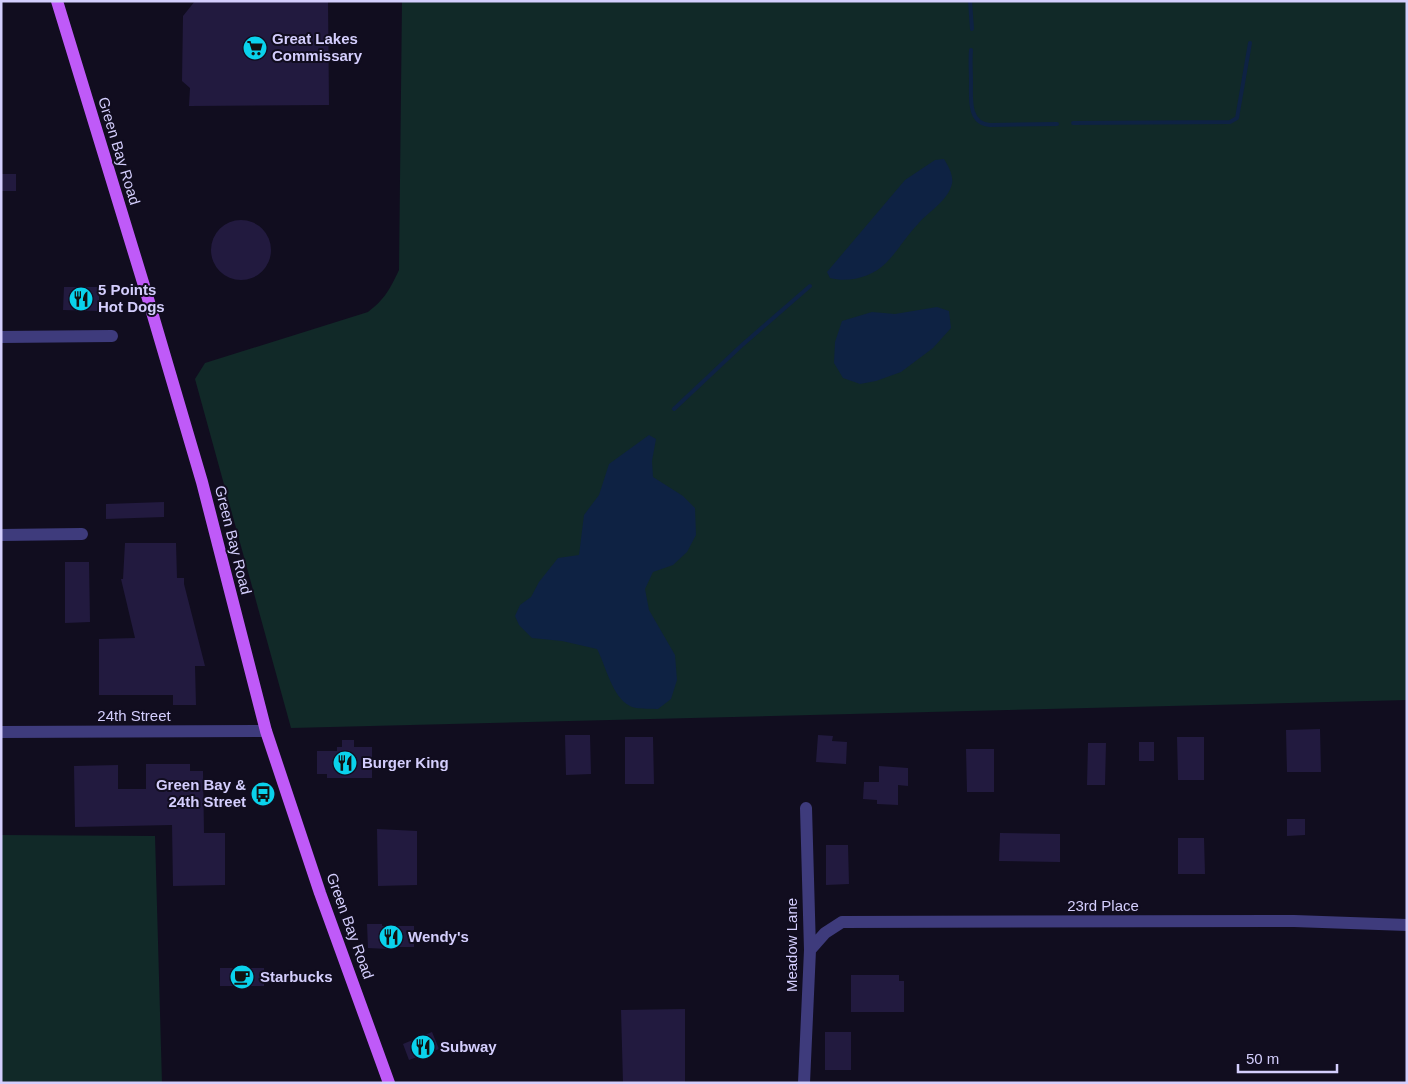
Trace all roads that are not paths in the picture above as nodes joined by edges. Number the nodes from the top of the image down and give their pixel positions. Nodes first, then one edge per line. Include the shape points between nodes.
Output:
1 (57, 1) edge
2 (112, 336) dead end
3 (1, 337) edge
4 (82, 534) dead end
5 (1, 535) edge
6 (266, 731) junction
7 (1, 732) edge
8 (806, 808) dead end
9 (1407, 925) edge
10 (810, 950) junction
11 (390, 1083) edge
12 (804, 1083) edge

1 - 6 main road, Green Bay Road via 202,482
2 - 3 street
4 - 5 street
6 - 7 street, 24th Street
6 - 11 main road, Green Bay Road via 320,893
8 - 10 street, Meadow Lane
9 - 10 street, 23rd Place via 842,922 825,933
10 - 12 street, Meadow Lane

